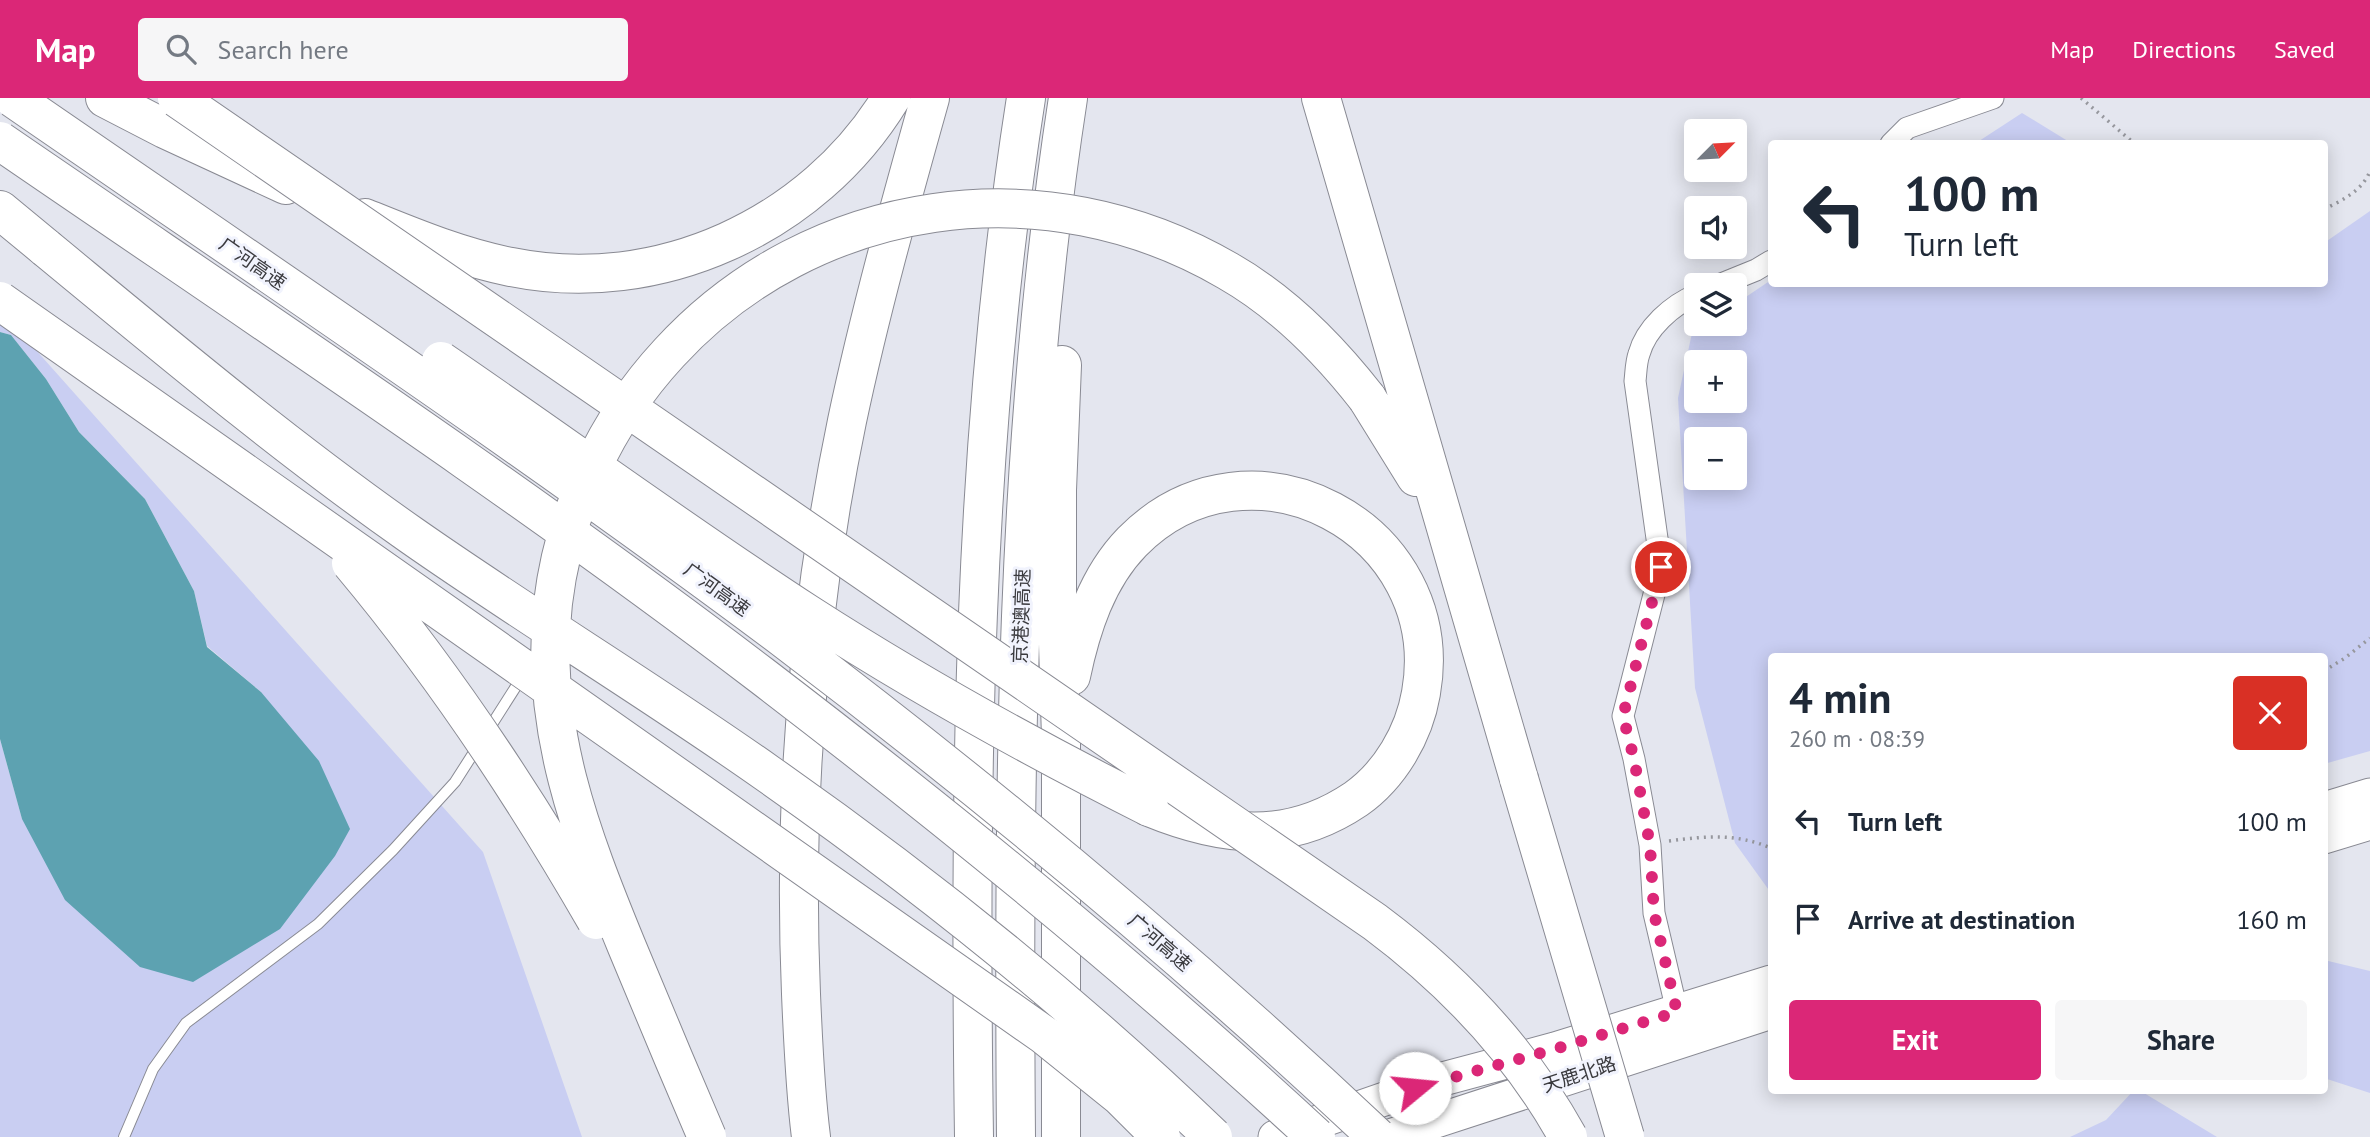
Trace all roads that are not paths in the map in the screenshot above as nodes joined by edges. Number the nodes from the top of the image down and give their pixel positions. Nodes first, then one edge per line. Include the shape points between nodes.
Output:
1 (13, 98) edge
2 (106, 98) edge
3 (177, 98) edge
4 (891, 98) edge
5 (930, 98) edge
6 (1026, 98) edge
7 (1068, 98) edge
8 (1089, 98) edge
9 (1321, 98) edge
10 (1993, 98) edge
11 (1895, 140) edge
12 (0, 141) edge
13 (0, 210) edge
14 (46, 248) junction
15 (1768, 263) edge
16 (1747, 274) edge
17 (0, 301) edge
18 (1684, 302) edge
19 (1469, 605) junction
20 (522, 677) dead end
21 (1061, 737) junction
22 (2370, 795) edge
23 (2328, 808) edge
24 (2370, 823) edge
25 (2328, 836) edge
26 (1768, 983) edge
27 (1677, 1012) junction
28 (1768, 1013) edge
29 (1560, 1063) junction
30 (1439, 1080) junction
31 (1453, 1115) junction
32 (1061, 1123) edge
33 (124, 1137) edge
34 (707, 1137) edge
35 (811, 1137) edge
36 (974, 1137) edge
37 (1016, 1137) edge
38 (1161, 1137) edge
39 (1213, 1137) edge
40 (1275, 1137) edge
41 (1315, 1137) edge
42 (1377, 1137) edge
43 (1387, 1137) edge
44 (1568, 1137) edge
45 (1625, 1137) edge

1 - 21 highway, bridge via 316,278 821,622 976,716 1149,807 1192,823 1258,833 1280,830 1322,818 1361,795 1404,744 1420,703 1424,659 1418,615 1400,574 1380,547 1336,512 1273,492 1229,492 1186,505 1149,528 1118,559 1095,598 1077,650
1 - 42 highway, 广河高速, bridge via 463,409 784,639 1113,902
2 - 4 highway, bridge via 248,169 480,261 545,272 611,273 707,251 766,223 836,167
3 - 44 highway, bridge via 1375,922 1475,1009 1531,1077
5 - 35 highway via 861,361 818,598 799,863 803,1041
6 - 36 highway via 995,360 978,609
7 - 37 highway, 京港澳高速 via 1037,364 1020,611
8 - 21 highway via 1061,366 1057,613
9 - 19 highway
10 - 11 street via 1907,128
12 - 41 highway, bridge via 461,458 759,673 1086,934
13 - 14 highway
14 - 34 highway, bridge via 241,436 415,644 567,869
14 - 39 highway, bridge via 237,405 386,518 764,771 893,865 1019,964
15 - 16 street
17 - 38 highway, bridge via 1044,1035 1121,1097
18 - 27 street via 1666,313 1639,353 1635,381 1661,567 1623,716 1650,845 1654,913
19 - 34 highway, bridge via 1426,498 1393,437 1336,359 1262,293 1164,239 1081,215 1019,208 944,211 872,226 813,248 738,291 656,366 595,460 559,566 550,677 559,751 580,823
19 - 45 highway, bridge
20 - 33 lane via 455,782 393,850 318,924 186,1023 153,1069
21 - 32 highway
22 - 23 main road
24 - 25 main road
26 - 27 main road, 天鹿北路
27 - 29 main road, 天鹿北路
28 - 29 main road, 天鹿北路
29 - 30 main road, 天鹿北路
29 - 31 main road, 天鹿北路
30 - 31 main road
30 - 40 main road, 天鹿北路
31 - 43 main road, 天鹿北路

